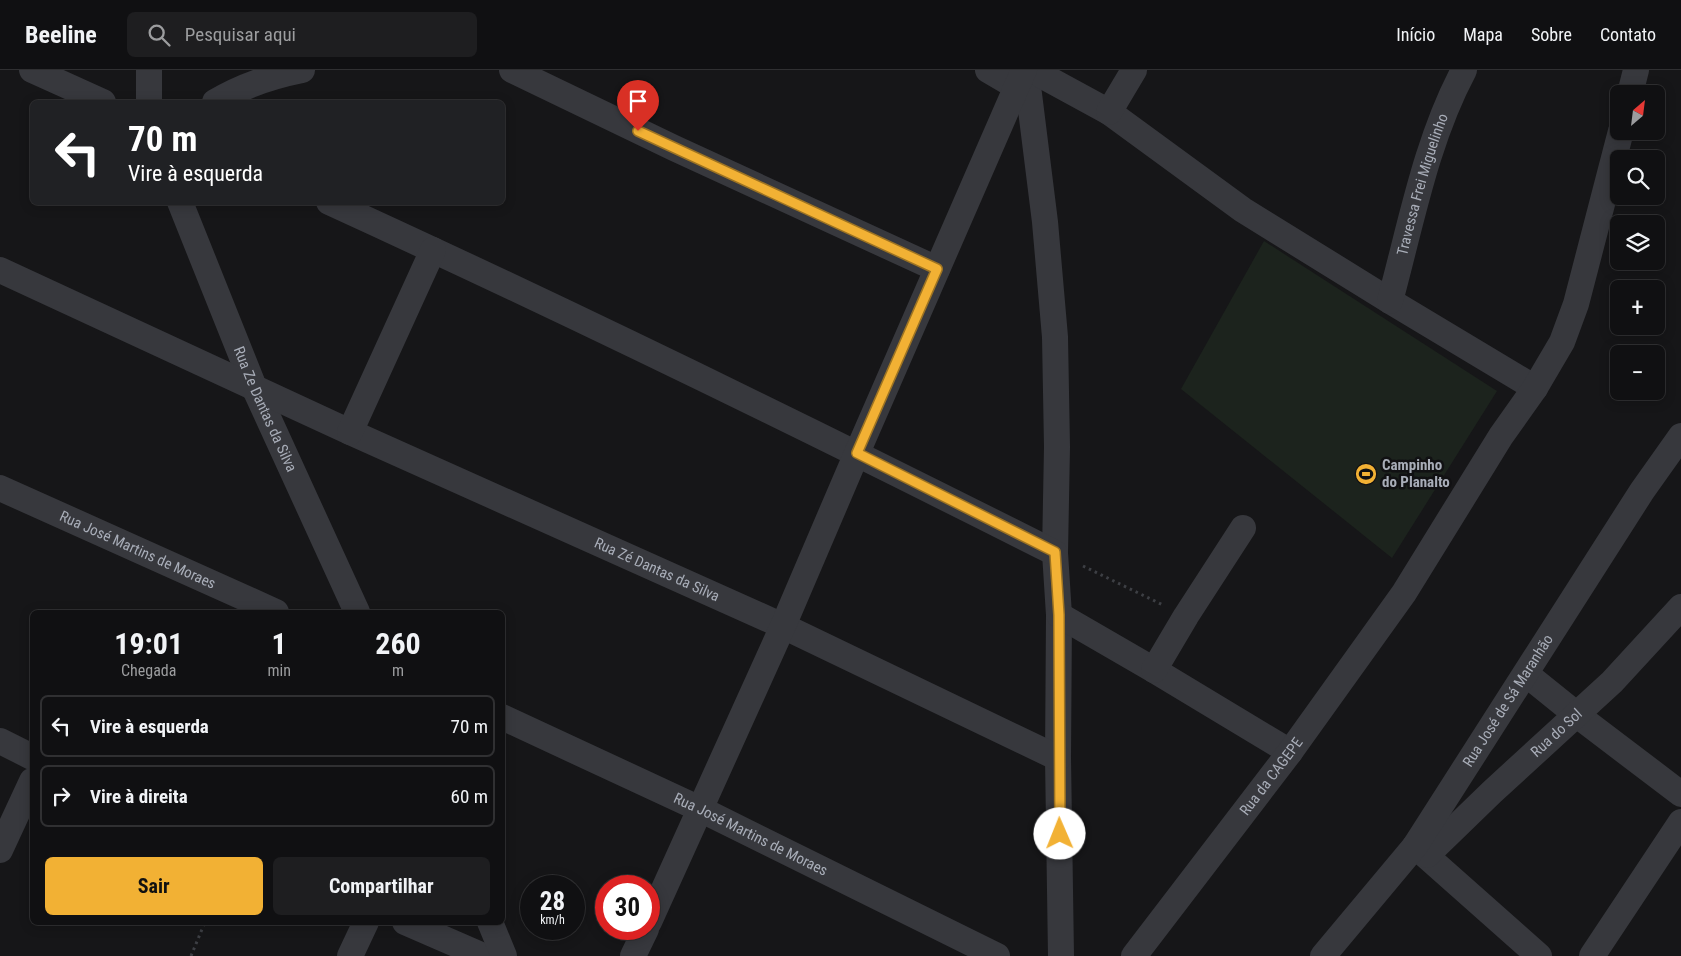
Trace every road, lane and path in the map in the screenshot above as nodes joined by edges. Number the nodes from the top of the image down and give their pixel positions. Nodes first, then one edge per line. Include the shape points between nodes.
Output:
1 (32, 70) edge
2 (150, 70) edge
3 (302, 70) edge
4 (512, 70) edge
5 (988, 70) edge
6 (1134, 70) edge
7 (1464, 70) edge
8 (1636, 70) edge
9 (1025, 74) edge
10 (1632, 85) edge
11 (99, 100) edge
12 (149, 100) edge
13 (219, 100) edge
14 (1109, 112) junction
15 (1619, 140) edge
16 (181, 205) edge
17 (336, 205) edge
18 (433, 250) junction
19 (937, 269) junction
20 (0, 270) edge
21 (1390, 302) junction
22 (254, 387) junction
23 (1535, 388) junction
24 (350, 432) junction
25 (1681, 436) edge
26 (857, 453) junction
27 (0, 488) edge
28 (1244, 528) dead end
29 (1055, 552) junction
30 (1681, 606) edge
31 (272, 610) edge
32 (356, 610) edge
33 (1059, 615) junction
34 (1186, 616) junction
35 (783, 626) junction
36 (1154, 670) junction
37 (1526, 674) junction
38 (1577, 715) junction
39 (505, 718) edge
40 (0, 741) edge
41 (1290, 752) junction
42 (30, 755) edge
43 (1058, 758) junction
44 (30, 785) edge
45 (1681, 794) edge
46 (700, 809) junction
47 (1681, 822) edge
48 (0, 850) edge
49 (1421, 850) junction
50 (660, 898) edge
51 (204, 925) edge
52 (365, 925) edge
53 (412, 925) edge
54 (491, 925) edge
55 (641, 940) edge
56 (1530, 953) edge
57 (191, 956) edge
58 (350, 956) edge
59 (483, 956) edge
60 (504, 956) edge
61 (633, 956) edge
62 (997, 956) edge
63 (1061, 956) edge
64 (1134, 956) edge
65 (1323, 956) edge
66 (1592, 956) edge

1 - 11 street
2 - 12 street
3 - 13 street via 258,82
4 - 19 street
5 - 9 street
6 - 14 street
7 - 21 street, Travessa Frei Miguelinho via 1429,155
8 - 10 street
9 - 14 street
9 - 19 street
9 - 29 street via 1045,222 1055,337
14 - 21 street via 1243,210
15 - 23 street, Rua da CAGEPE via 1576,304 1562,342
16 - 22 street, Rua Ze Dantas da Silva
17 - 18 street
18 - 24 street
18 - 26 street
19 - 26 street
20 - 22 street, Rua Zé Dantas da Silva
21 - 23 street
22 - 24 street, Rua Zé Dantas da Silva
22 - 32 street, Rua Ze Dantas da Silva
23 - 41 street, Rua da CAGEPE via 1404,593
24 - 35 street, Rua Zé Dantas da Silva
25 - 37 street, Rua José de Sá Maranhão
26 - 29 street
26 - 35 street
27 - 31 street, Rua José Martins de Moraes
28 - 34 street
29 - 33 street
29 - 34 path
30 - 38 street, Rua do Sol via 1612,682
33 - 36 street
33 - 43 street
34 - 36 street
35 - 43 street, Rua Zé Dantas da Silva
35 - 46 street
36 - 41 street
37 - 38 street
37 - 49 street, Rua José de Sá Maranhão
38 - 45 street
38 - 49 street, Rua do Sol via 1492,792
39 - 46 street, Rua José Martins de Moraes
40 - 42 street
41 - 64 street, Rua da CAGEPE
43 - 63 street
44 - 48 street
46 - 50 street
46 - 62 street, Rua José Martins de Moraes
47 - 66 street
49 - 56 street
49 - 65 street, Rua José de Sá Maranhão
51 - 57 path
52 - 58 street
53 - 59 street
54 - 60 street
55 - 61 street

